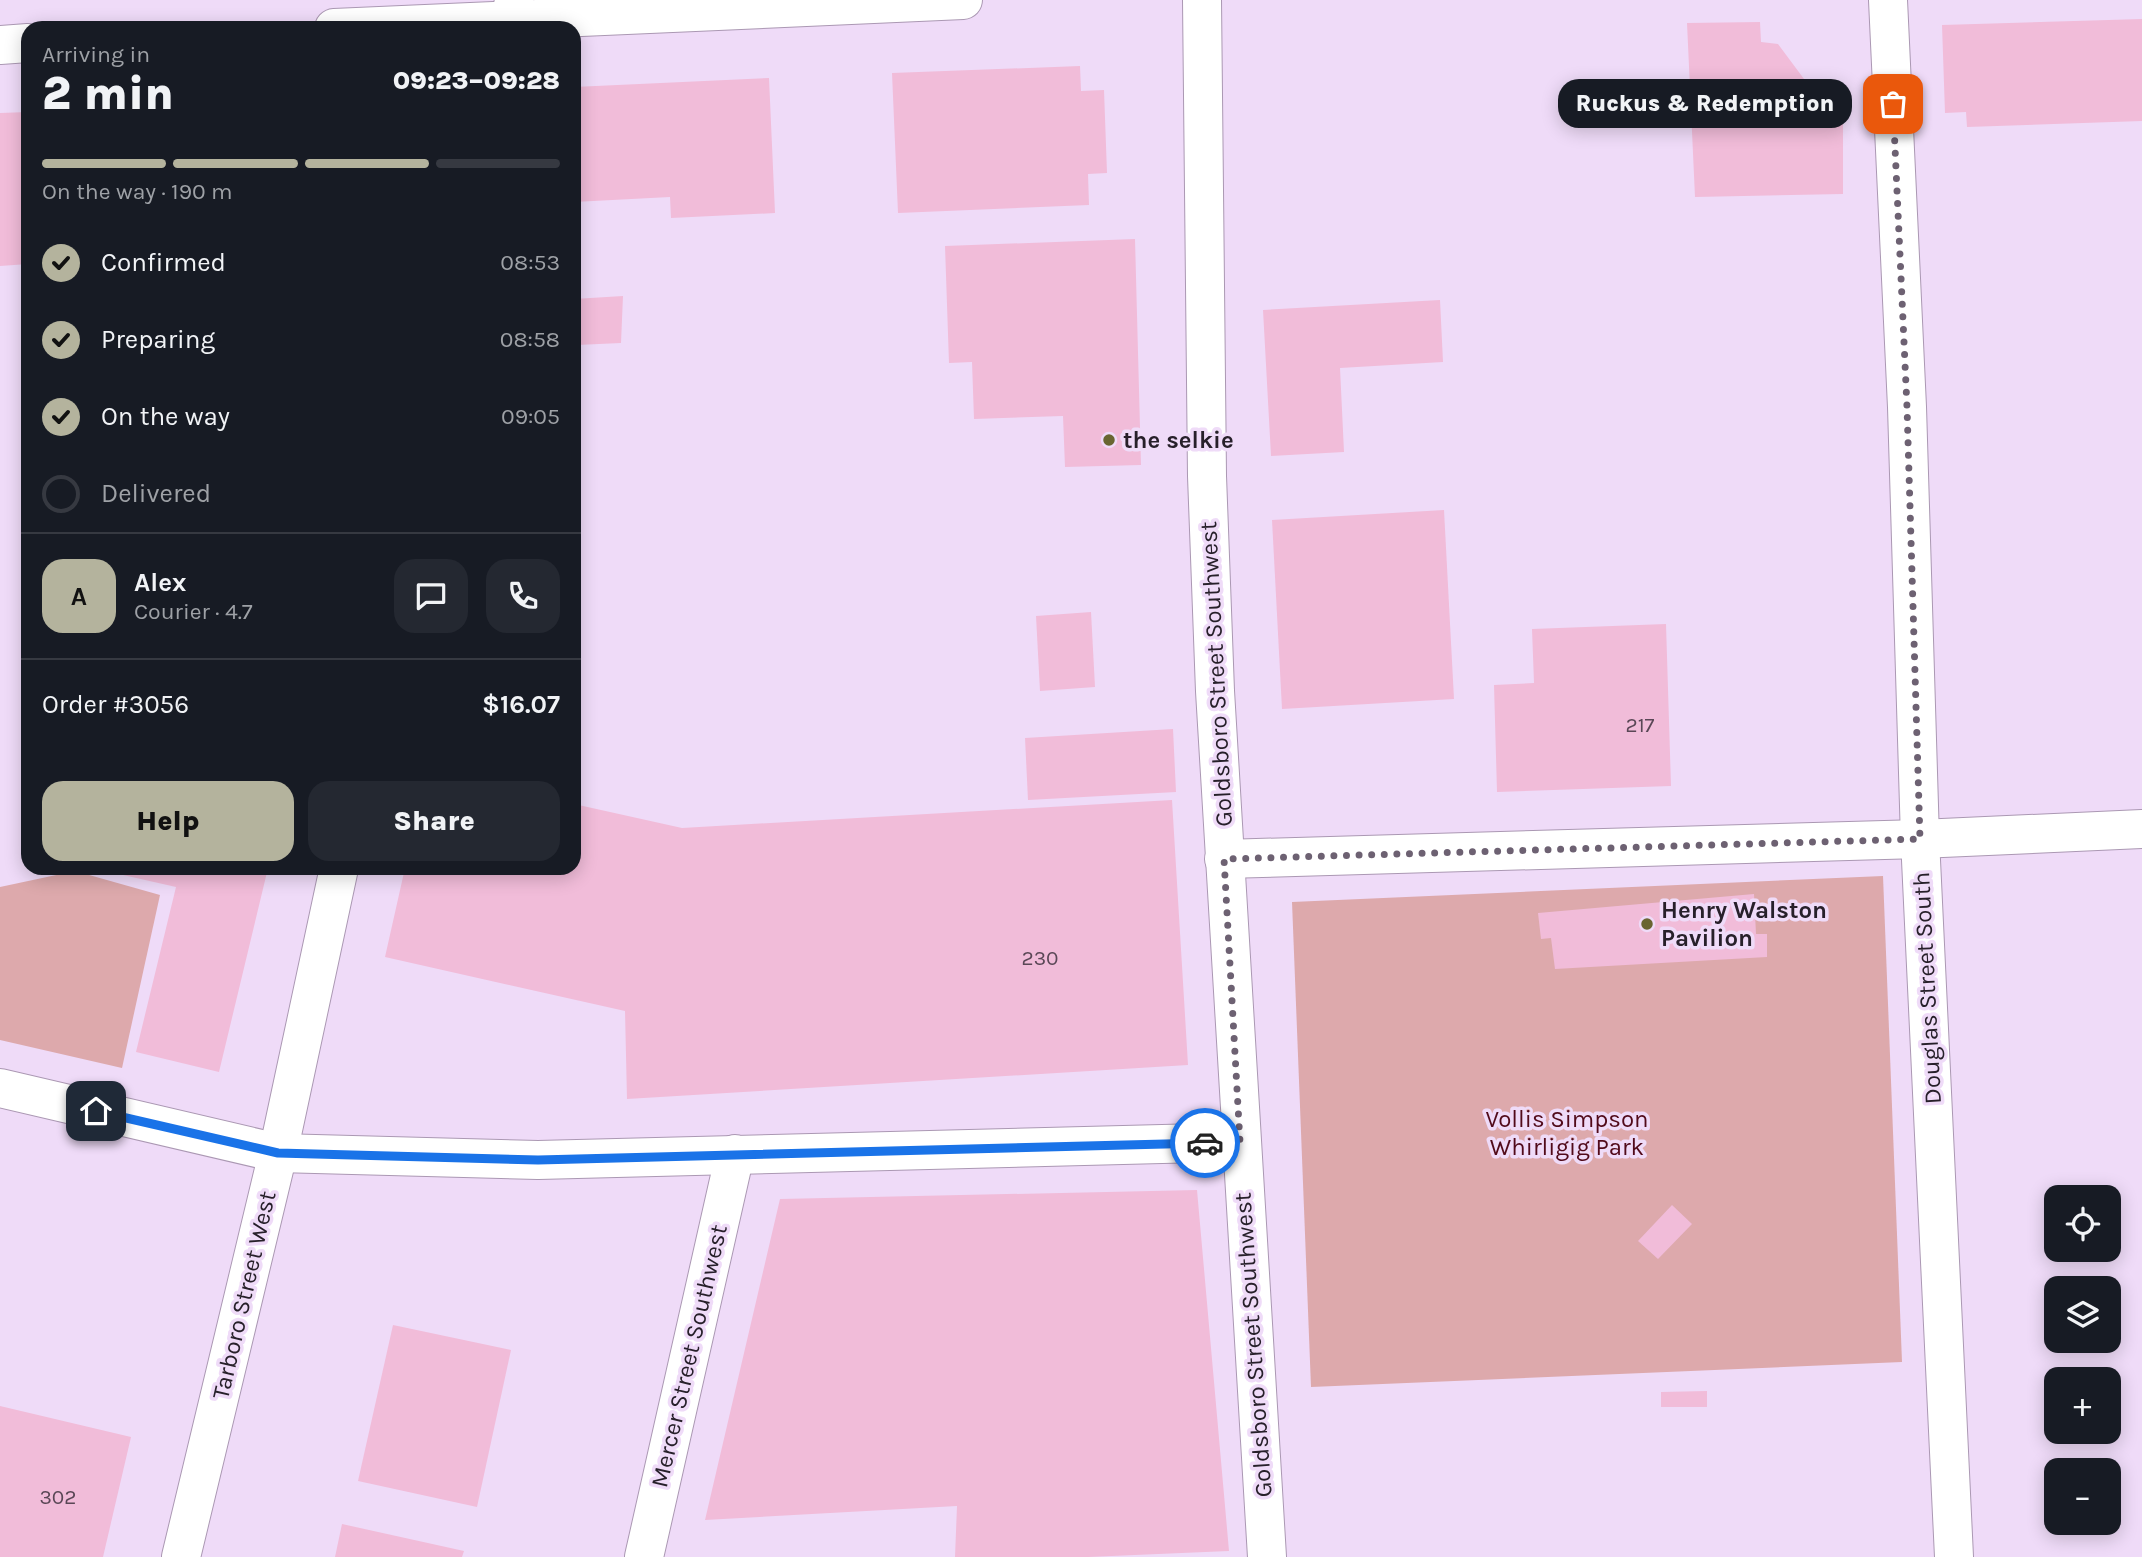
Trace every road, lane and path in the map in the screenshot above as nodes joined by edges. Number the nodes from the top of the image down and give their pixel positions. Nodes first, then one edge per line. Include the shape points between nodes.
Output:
1 (963, 0) edge
2 (1202, 0) edge
3 (1888, 0) edge
4 (511, 16) edge
5 (437, 21) edge
6 (21, 44) edge
7 (0, 45) edge
8 (2142, 829) edge
9 (1920, 839) junction
10 (1224, 859) junction
11 (338, 875) edge
12 (0, 1088) edge
13 (1240, 1142) junction
14 (278, 1153) junction
15 (735, 1154) junction
16 (181, 1557) edge
17 (644, 1557) edge
18 (1267, 1557) edge
19 (1954, 1557) edge

1 - 4 street
2 - 10 street, Goldsboro Street Southwest via 1207,476
3 - 9 street, Douglas Street South
4 - 5 street
6 - 7 street
8 - 9 street
9 - 10 street
9 - 19 street, Douglas Street South
10 - 13 street, Goldsboro Street Southwest
11 - 14 street, Tarboro Street West
12 - 14 street
13 - 15 street
13 - 18 street, Goldsboro Street Southwest
14 - 15 street via 538,1160
14 - 16 street, Tarboro Street West
15 - 17 street, Mercer Street Southwest

